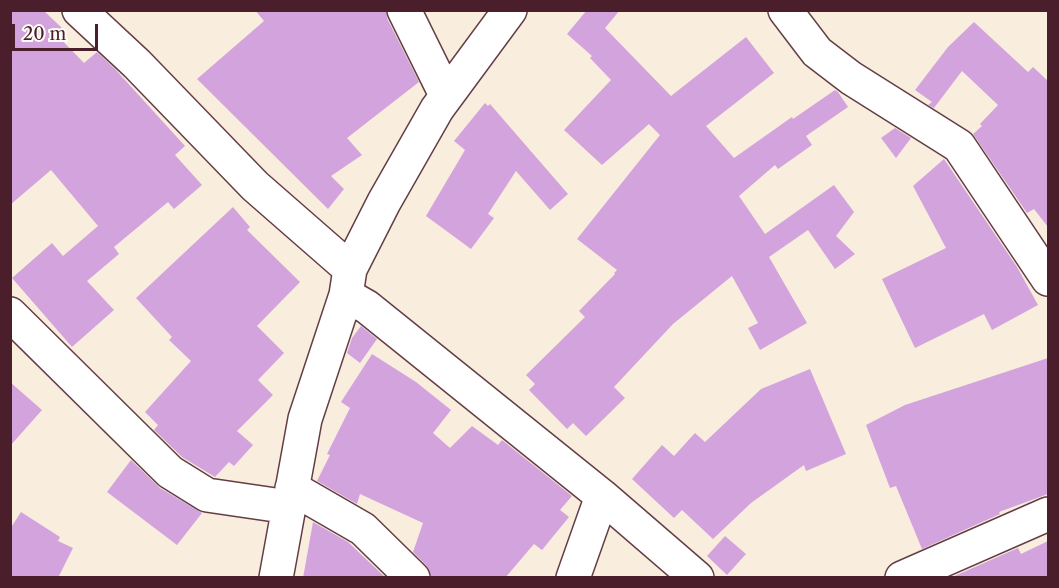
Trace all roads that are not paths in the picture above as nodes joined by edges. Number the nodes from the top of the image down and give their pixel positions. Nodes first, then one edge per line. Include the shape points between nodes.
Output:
1 (79, 10) edge
2 (404, 10) edge
3 (510, 10) edge
4 (785, 10) edge
5 (446, 95) junction
6 (1048, 279) edge
7 (348, 282) junction
8 (10, 314) edge
9 (602, 496) junction
10 (291, 498) junction
11 (1048, 514) edge
12 (276, 578) edge
13 (413, 578) edge
14 (573, 578) edge
15 (697, 578) edge
16 (902, 578) edge

1 - 7 street via 137,64
2 - 5 street
3 - 5 street
4 - 6 street via 817,52 959,146
5 - 7 street via 384,202
7 - 9 street via 367,307
7 - 10 street via 305,419
8 - 10 street via 170,472 207,495
9 - 14 street
9 - 15 street
10 - 12 street
10 - 13 street via 363,529
11 - 16 street

